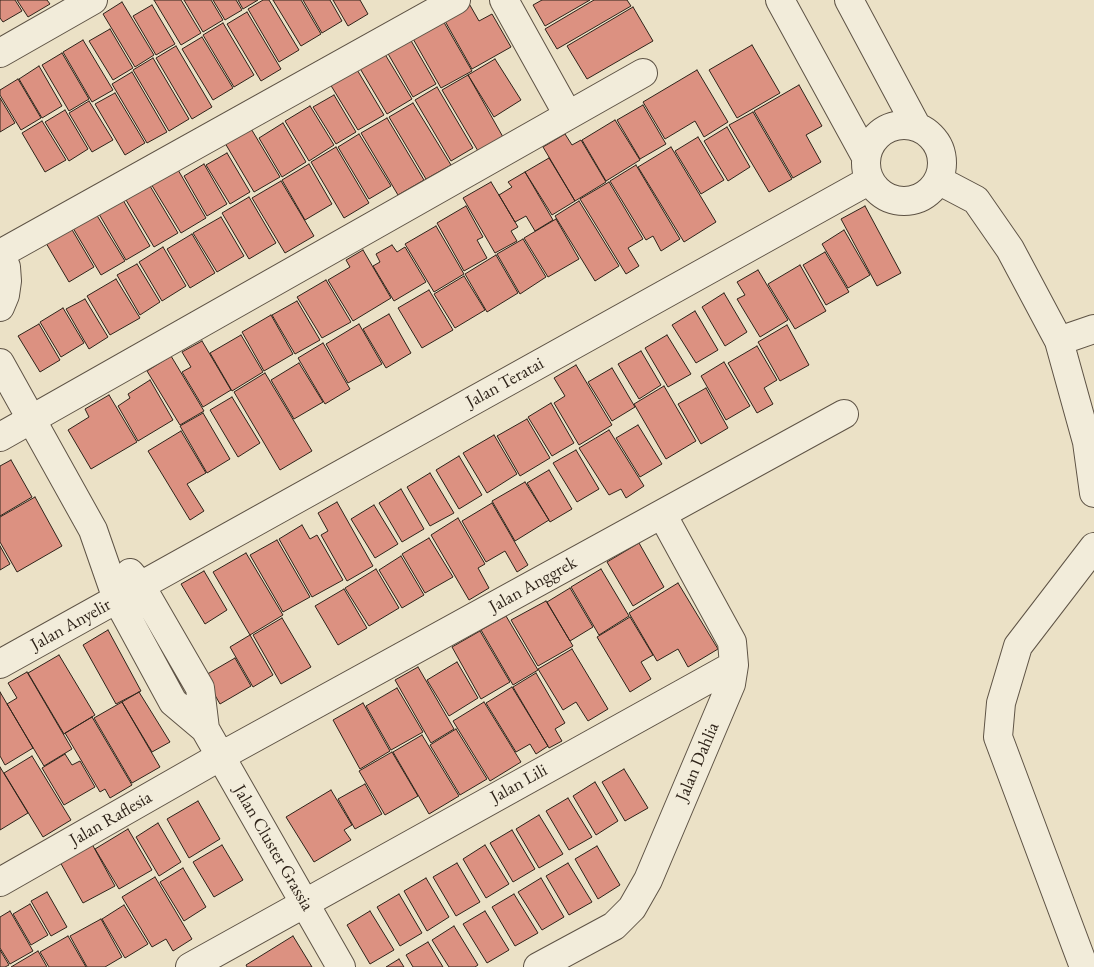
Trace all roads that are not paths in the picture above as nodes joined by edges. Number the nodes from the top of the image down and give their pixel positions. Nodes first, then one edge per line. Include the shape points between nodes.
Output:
1 (93, 0) edge
2 (456, 0) edge
3 (504, 0) edge
4 (780, 0) edge
5 (849, 0) edge
6 (0, 53) edge
7 (643, 73) dead end
8 (568, 115) junction
9 (917, 127) junction
10 (868, 169) junction
11 (938, 180) junction
12 (0, 254) edge
13 (0, 307) edge
14 (1094, 329) edge
15 (1059, 341) junction
16 (0, 363) edge
17 (844, 414) dead end
18 (32, 419) junction
19 (0, 437) edge
20 (1094, 493) edge
21 (662, 514) junction
22 (93, 530) junction
23 (1094, 547) edge
24 (141, 586) junction
25 (117, 599) junction
26 (0, 664) edge
27 (734, 665) junction
28 (205, 728) junction
29 (221, 756) junction
30 (0, 882) edge
31 (304, 902) junction
32 (190, 967) edge
33 (341, 967) edge
34 (538, 967) edge
35 (1084, 967) edge

1 - 6 street
2 - 12 street
3 - 8 street
4 - 10 street
5 - 9 street
7 - 8 street
8 - 18 street
9 - 10 street via 890,127 879,134 870,144
9 - 11 street via 926,132 939,148 942,159
10 - 11 street via 879,192 896,201 907,201 925,194
10 - 24 street, Jalan Teratai
11 - 15 street via 976,200 1010,249
12 - 13 street via 6,267 7,281
14 - 15 street
15 - 20 street via 1087,442
16 - 18 street
17 - 21 street, Jalan Anggrek
18 - 19 street
18 - 22 street
21 - 27 street, Jalan Dahlia via 732,642
21 - 29 street, Jalan Anggrek
22 - 24 street, Jalan Cluster Grassia
22 - 25 street, Jalan Cluster Grassia
23 - 35 street via 1018,646 1001,703 998,737
24 - 25 street, Jalan Anyelir
24 - 28 street, Jalan Cluster Grassia via 200,688
25 - 26 street, Jalan Anyelir
25 - 28 street, Jalan Cluster Grassia via 172,702
27 - 31 street, Jalan Lili
27 - 34 street, Jalan Dahlia via 731,684 648,880 632,908 614,926
28 - 29 street, Jalan Cluster Grassia
29 - 30 street, Jalan Raflesia
29 - 31 street, Jalan Cluster Grassia
31 - 32 street, Jalan Lili
31 - 33 street, Jalan Cluster Grassia

